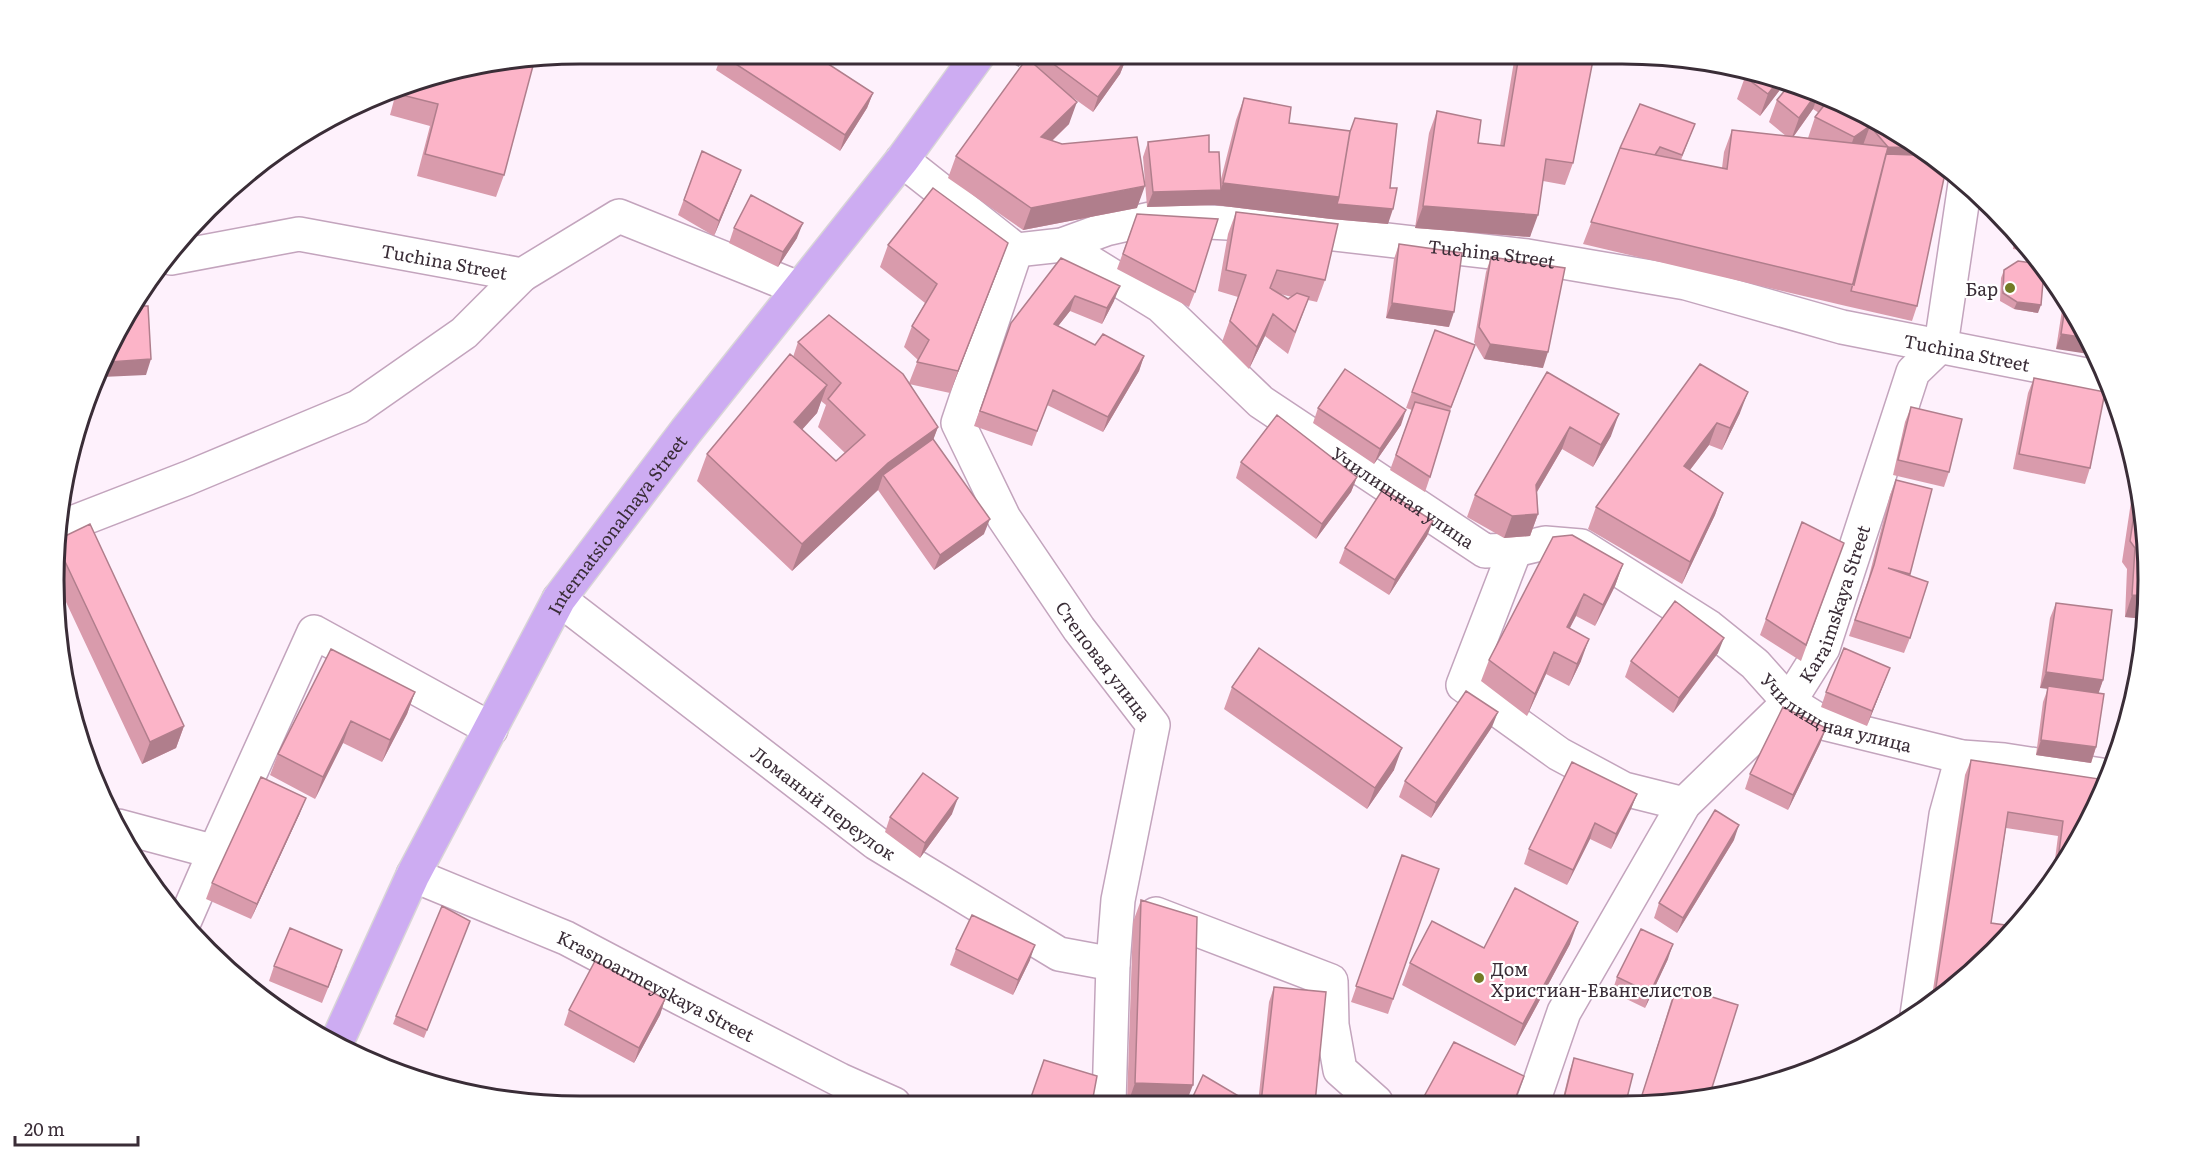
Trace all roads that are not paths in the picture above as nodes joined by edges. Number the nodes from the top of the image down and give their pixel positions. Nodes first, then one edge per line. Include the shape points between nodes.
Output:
1 (972, 64) edge
2 (902, 160) junction
3 (1964, 193) edge
4 (1062, 245) junction
5 (1016, 250) junction
6 (179, 257) edge
7 (522, 275) junction
8 (798, 288) junction
9 (1941, 345) junction
10 (2095, 377) edge
11 (68, 524) edge
12 (1515, 550) junction
13 (559, 599) junction
14 (1789, 702) junction
15 (490, 729) junction
16 (1962, 757) junction
17 (2099, 775) edge
18 (1684, 804) junction
19 (129, 829) edge
20 (214, 852) junction
21 (413, 875) junction
22 (1118, 900) junction
23 (187, 914) edge
24 (1113, 964) junction
25 (1919, 1001) edge
26 (340, 1036) edge
27 (876, 1096) edge
28 (1109, 1096) edge
29 (1369, 1096) edge
30 (1535, 1096) edge

1 - 2 main road, Internatsionalnaya Street
2 - 5 street
2 - 8 main road, Internatsionalnaya Street
3 - 9 street
4 - 5 street, Tuchina Street
4 - 9 street, Tuchina Street via 1150,219 1247,224 1504,253 1686,284 1842,327
4 - 12 street, Училищная улица via 1161,306 1261,402 1485,551
5 - 22 street, Степовая улица via 958,423 1004,518 1079,629 1153,725
6 - 7 street, Tuchina Street via 299,234
7 - 8 street, Tuchina Street via 619,216
7 - 11 street via 464,333 358,407
8 - 13 main road, Internatsionalnaya Street
9 - 10 street, Tuchina Street
9 - 14 street, Karaimskaya Street via 1913,372 1823,648
12 - 14 street, Училищная улица via 1545,543 1581,546 1709,627 1755,664
12 - 18 street via 1463,685 1560,754 1605,779 1624,789
13 - 15 main road, Internatsionalnaya Street
13 - 24 street, Ломаный переулок via 876,843 1059,954
14 - 16 street, Училищная улица via 1823,723
14 - 18 street, Karaimskaya Street
15 - 20 street via 314,632
15 - 21 main road, Internatsionalnaya Street
16 - 17 street, Училищная улица
16 - 25 street via 1946,815
18 - 30 street, Karaimskaya Street via 1564,1012
19 - 20 street
20 - 23 street
21 - 26 main road, Internatsionalnaya Street
21 - 27 street, Krasnoarmeyskaya Street via 566,938
22 - 24 street, Степовая улица
22 - 29 street via 1331,981 1332,1025 1340,1070
24 - 28 street, Степовая улица

